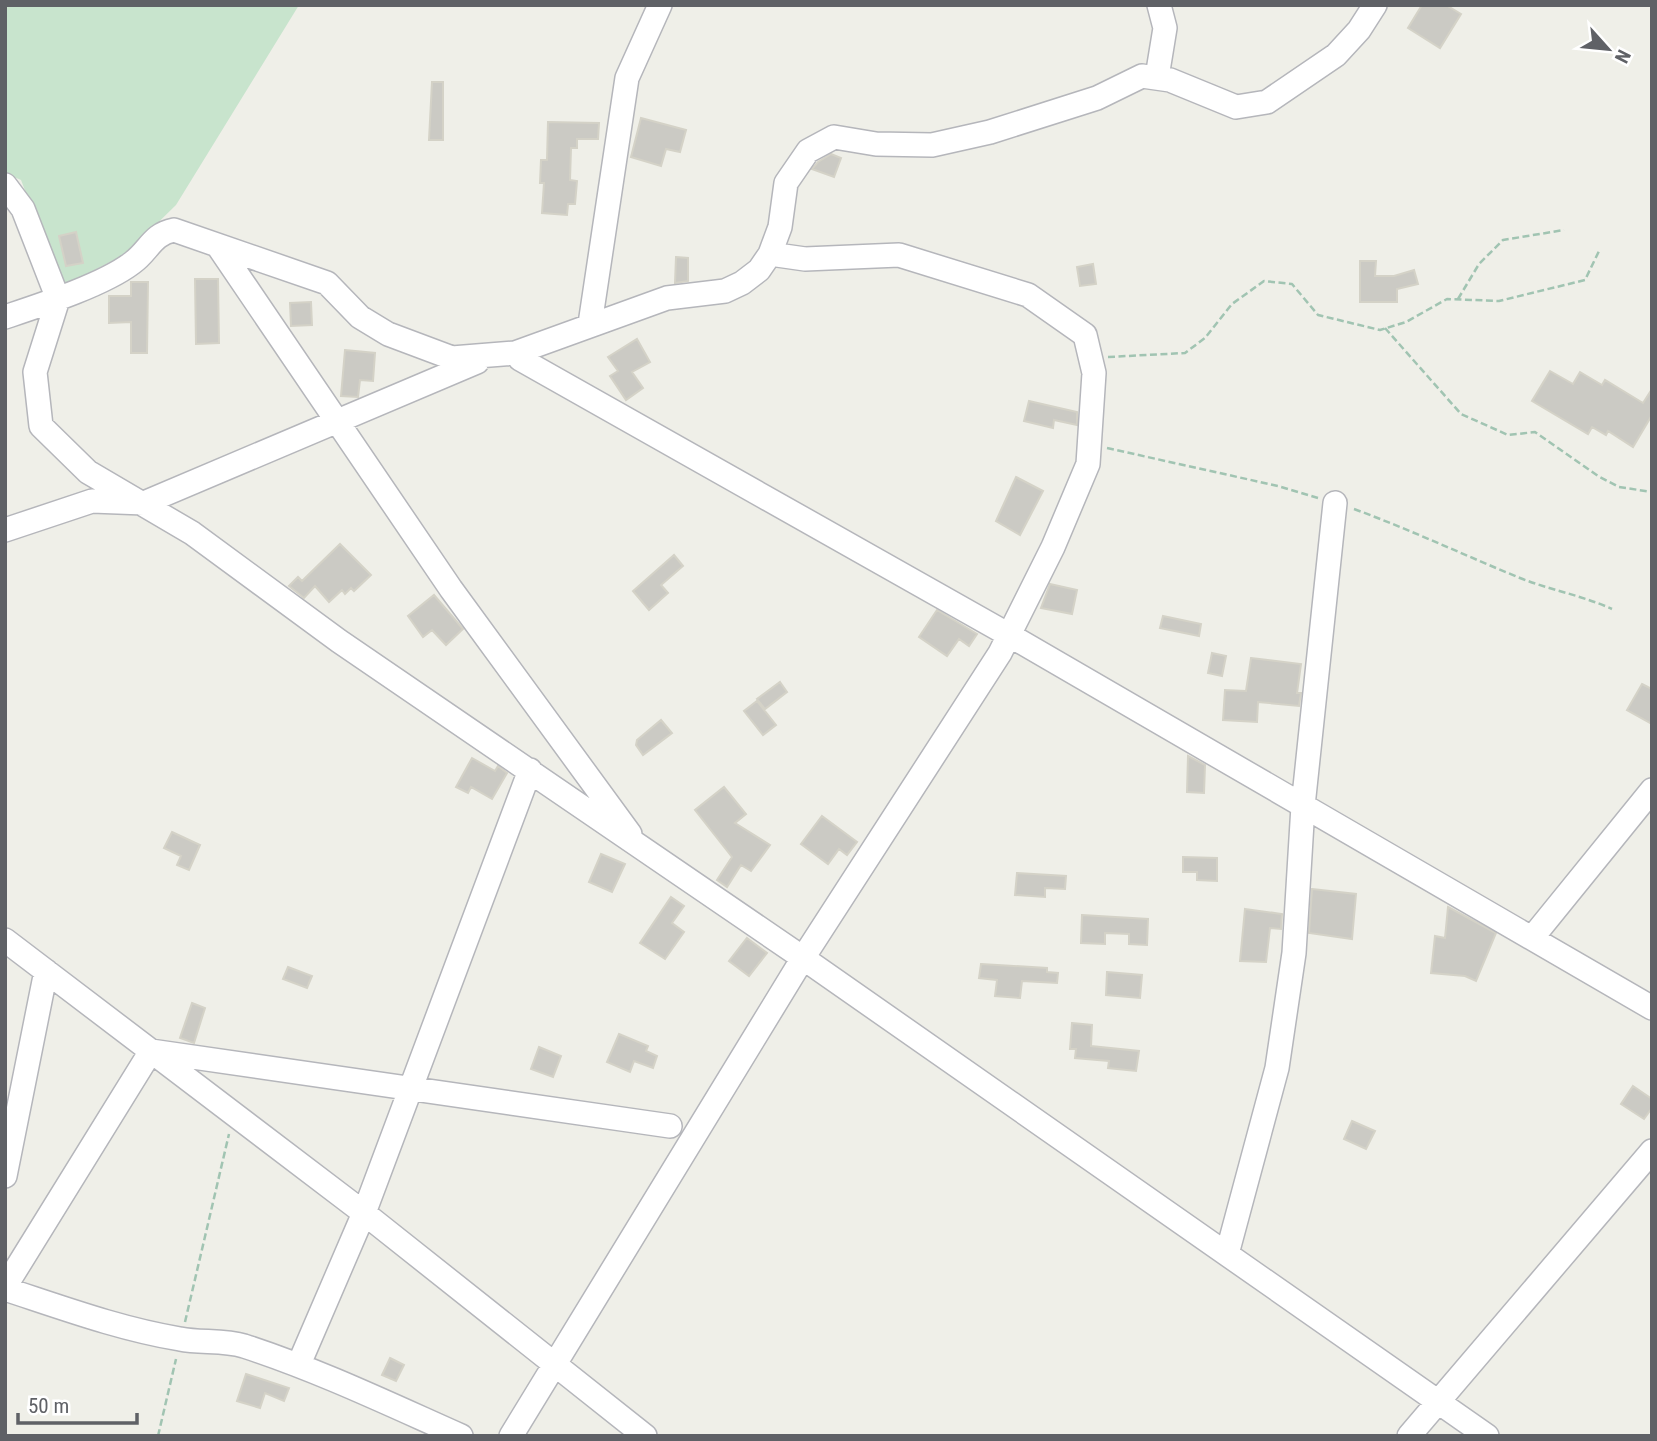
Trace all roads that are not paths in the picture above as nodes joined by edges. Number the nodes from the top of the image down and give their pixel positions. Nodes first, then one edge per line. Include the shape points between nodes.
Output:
1 (660, 5) edge
2 (1159, 5) edge
3 (1375, 5) edge
4 (1157, 77) junction
5 (5, 185) edge
6 (218, 246) junction
7 (770, 254) junction
8 (58, 299) junction
9 (5, 317) edge
10 (590, 324) junction
11 (490, 357) junction
12 (520, 359) dead end
13 (336, 422) junction
14 (144, 503) junction
15 (1335, 503) dead end
16 (5, 530) edge
17 (1009, 635) junction
18 (530, 770) junction
19 (1652, 790) edge
20 (1303, 806) junction
21 (642, 851) junction
22 (1532, 938) junction
23 (5, 940) edge
24 (803, 958) junction
25 (46, 971) junction
26 (1652, 1008) edge
27 (152, 1051) junction
28 (410, 1090) junction
29 (670, 1126) dead end
30 (1652, 1151) edge
31 (5, 1176) edge
32 (364, 1213) junction
33 (1227, 1254) junction
34 (5, 1288) edge
35 (299, 1364) junction
36 (554, 1364) junction
37 (1438, 1402) junction
38 (461, 1436) edge
39 (511, 1436) edge
40 (645, 1436) edge
41 (1409, 1436) edge
42 (1487, 1436) edge

1 - 10 street via 627,78
2 - 4 street via 1165,28
3 - 4 street via 1336,55 1267,102 1236,107
4 - 7 street via 1142,76 1097,98 932,145 876,144 834,137 808,151 786,183 780,227
5 - 8 street via 23,209
6 - 8 street via 169,231 151,240 131,264
6 - 11 street via 327,283 360,317 388,334 452,358
6 - 13 street
7 - 10 street via 759,270 725,291 667,298
7 - 17 street via 805,259 900,255 1028,295 1085,335 1094,373 1087,464 1053,547
8 - 9 street
8 - 14 street via 35,372 41,426 88,472
10 - 11 street via 536,346
11 - 13 street
12 - 17 street
13 - 14 street
13 - 21 street
14 - 16 street via 92,501
14 - 18 street
15 - 20 street
17 - 20 street
17 - 24 street
18 - 21 street
18 - 28 street
19 - 22 street
20 - 22 street
20 - 33 street via 1294,953 1277,1068
21 - 24 street
22 - 26 street
23 - 25 street
24 - 33 street
24 - 36 street
25 - 27 street
25 - 31 street
27 - 28 street
27 - 32 street
27 - 34 street
28 - 29 street
28 - 32 street
30 - 37 street
32 - 35 street
32 - 36 street
33 - 37 street
34 - 35 street via 102,1322 242,1346
35 - 38 street
36 - 39 street
36 - 40 street
37 - 41 street
37 - 42 street

